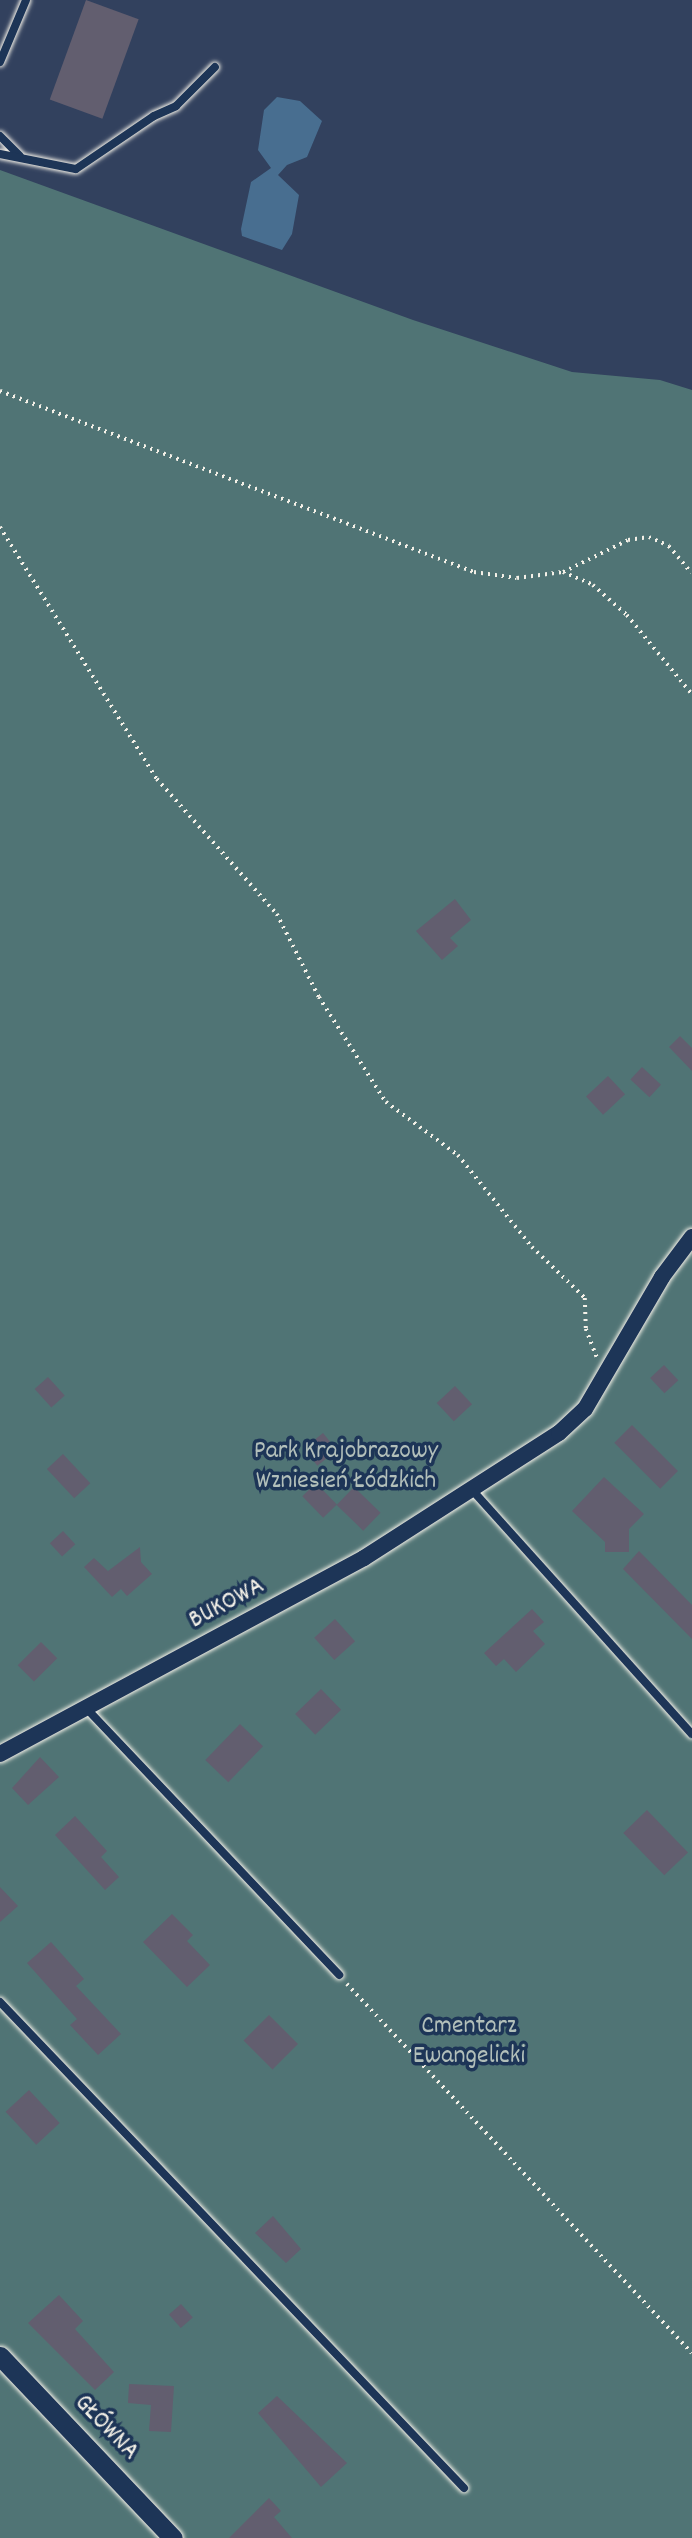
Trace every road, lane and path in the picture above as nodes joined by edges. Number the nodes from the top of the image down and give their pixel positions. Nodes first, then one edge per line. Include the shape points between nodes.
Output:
1 (26, 0) edge
2 (0, 62) edge
3 (215, 67) dead end
4 (0, 136) edge
5 (0, 154) edge
6 (20, 156) junction
7 (0, 391) edge
8 (0, 527) edge
9 (563, 572) junction
10 (692, 573) edge
11 (692, 694) edge
12 (692, 1237) edge
13 (607, 1373) junction
14 (473, 1491) junction
15 (86, 1707) junction
16 (692, 1734) edge
17 (0, 1754) edge
18 (339, 1975) joint
19 (0, 2002) edge
20 (692, 2353) edge
21 (0, 2356) edge
22 (464, 2488) dead end
23 (173, 2538) edge

1 - 2 lane
3 - 6 lane via 176,106 154,116 90,164 76,170
4 - 6 lane
5 - 6 lane
7 - 9 path via 474,572 517,578
8 - 13 path via 157,779 277,914 319,997 386,1102 458,1155 532,1247 585,1298 592,1350
9 - 10 path via 628,540 649,537 669,546
9 - 11 path via 593,585 627,615
12 - 13 street, BUKOWA via 662,1277
13 - 14 street, BUKOWA via 574,1420
14 - 15 street, BUKOWA via 364,1558
14 - 16 lane
15 - 17 street, BUKOWA
15 - 18 lane
18 - 20 path
19 - 22 lane
21 - 23 street, GŁÓWNA

